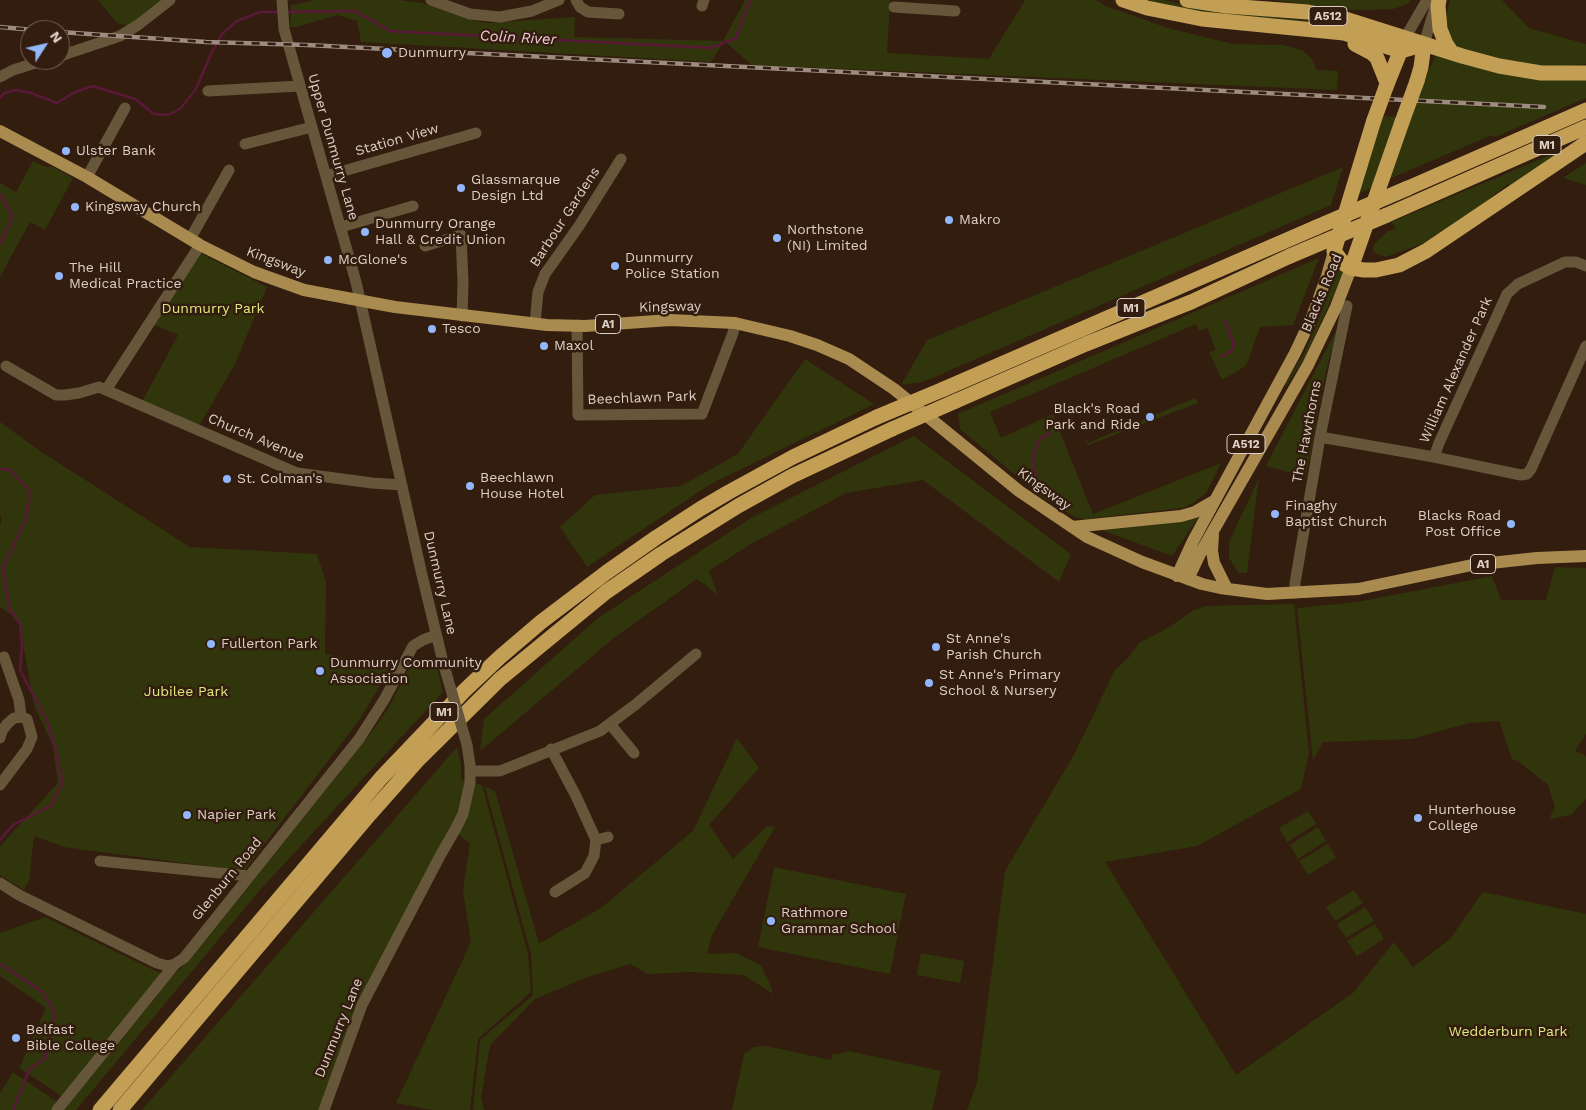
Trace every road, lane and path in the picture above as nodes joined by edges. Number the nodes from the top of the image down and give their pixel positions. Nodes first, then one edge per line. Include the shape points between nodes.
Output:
1 (170, 0) edge
2 (431, 0) edge
3 (559, 0) edge
4 (576, 0) edge
5 (1124, 0) edge
6 (1187, 0) edge
7 (1427, 0) edge
8 (1439, 0) edge
9 (283, 1) edge
10 (942, 5) edge
11 (894, 7) dead end
12 (955, 10) dead end
13 (619, 14) dead end
14 (1308, 29) junction
15 (1424, 44) junction
16 (1403, 45) junction
17 (70, 53) edge
18 (1452, 53) junction
19 (20, 68) edge
20 (1586, 74) edge
21 (0, 77) edge
22 (1387, 85) junction
23 (300, 86) junction
24 (208, 91) dead end
25 (125, 108) dead end
26 (1586, 110) edge
27 (312, 127) junction
28 (1586, 127) edge
29 (0, 131) edge
30 (476, 133) dead end
31 (1586, 143) edge
32 (245, 144) dead end
33 (621, 159) dead end
34 (229, 170) dead end
35 (326, 176) junction
36 (87, 177) junction
37 (413, 206) dead end
38 (341, 227) junction
39 (195, 242) junction
40 (425, 246) dead end
41 (1334, 251) junction
42 (1586, 266) edge
43 (1352, 268) junction
44 (361, 302) junction
45 (1347, 306) dead end
46 (462, 316) junction
47 (535, 323) junction
48 (735, 323) junction
49 (577, 326) junction
50 (1586, 346) edge
51 (6, 366) dead end
52 (106, 390) junction
53 (1320, 437) junction
54 (1434, 457) junction
55 (402, 485) junction
56 (1216, 499) junction
57 (1072, 527) junction
58 (1213, 532) junction
59 (1586, 556) edge
60 (1183, 578) junction
61 (1227, 589) junction
62 (1295, 593) junction
63 (436, 635) junction
64 (696, 654) dead end
65 (4, 657) dead end
66 (21, 716) junction
67 (610, 724) junction
68 (1, 732) edge
69 (551, 749) junction
70 (634, 753) dead end
71 (470, 772) junction
72 (0, 785) edge
73 (608, 837) dead end
74 (596, 840) junction
75 (100, 861) dead end
76 (249, 876) junction
77 (0, 883) edge
78 (555, 892) dead end
79 (175, 964) junction
80 (56, 1110) edge
81 (100, 1110) edge
82 (120, 1110) edge
83 (324, 1110) edge

1 - 17 street via 120,36
2 - 3 street via 470,14 500,17 532,11
4 - 13 street via 588,12
5 - 14 highway, A512 via 1147,8 1202,18
6 - 16 highway, A512 via 1308,12 1345,19
7 - 16 street, Blacks Road
8 - 15 street, Blacks Road
8 - 18 highway via 1440,29
9 - 23 street, Upper Dunmurry Lane via 283,23
10 - 11 street
10 - 12 street
14 - 16 highway, A512
14 - 22 highway, A512 via 1341,38 1372,53 1380,62
15 - 16 highway, A512
15 - 18 highway
15 - 43 highway, Blacks Road / A512, bridge via 1419,73
16 - 22 highway, Blacks Road / A512
18 - 20 highway via 1515,70
19 - 21 street
22 - 41 highway, Blacks Road / A512, bridge
23 - 24 street
23 - 27 street, Upper Dunmurry Lane
25 - 36 street
26 - 81 highway, M1, bridge via 877,417 793,457 679,523 541,622 465,690 380,778
27 - 32 street
27 - 35 street, Upper Dunmurry Lane
28 - 82 highway, M1, bridge via 1191,302 892,429 792,476 662,554 606,592 500,679 417,761
29 - 36 main road, Kingsway / A1
30 - 35 street, Station View
31 - 43 highway via 1413,258 1376,270
33 - 47 street, Barbour Gardens via 545,274 538,292
34 - 39 street
35 - 38 street, Upper Dunmurry Lane
36 - 39 main road, Kingsway / A1
37 - 38 street
38 - 44 street, Upper Dunmurry Lane
39 - 44 main road, Kingsway / A1 via 281,282
39 - 52 street
40 - 46 street via 461,235
41 - 43 highway
41 - 56 main road, Blacks Road / A512 via 1312,317
42 - 54 street, William Alexander Park via 1565,262 1518,284 1507,294
43 - 58 main road, Blacks Road / A512 via 1308,365
44 - 46 main road, Kingsway / A1
44 - 55 street, Dunmurry Lane
45 - 53 street, The Hawthorns
46 - 47 main road, Kingsway / A1
47 - 49 main road, Kingsway / A1
48 - 49 main road, Kingsway / A1 via 670,320
48 - 49 street, Beechlawn Park via 702,414 578,415
48 - 57 main road, Kingsway / A1 via 818,345 849,360 894,389 1019,491
50 - 54 street via 1527,474
51 - 52 street, Church Avenue via 56,395 100,387
52 - 55 street, Church Avenue via 297,473
53 - 54 street
53 - 62 street, The Hawthorns
55 - 63 street, Dunmurry Lane
56 - 57 main road via 1181,516
56 - 60 main road, Blacks Road / A512 via 1187,552
57 - 60 main road, Kingsway / A1 via 1102,545
58 - 60 main road, Blacks Road / A512
58 - 61 main road via 1214,563
59 - 62 main road, A1 via 1482,564 1370,587
60 - 61 main road, A1
61 - 62 main road, A1 via 1267,594
63 - 71 street, Dunmurry Lane, bridge via 466,745
63 - 76 street, Glenburn Road via 413,646 370,723
64 - 67 street
65 - 66 street via 20,700
66 - 68 street via 14,718
66 - 72 street via 27,719 32,736 27,749
67 - 69 street via 600,731
67 - 70 street
69 - 71 street via 500,771
69 - 74 street
71 - 83 street, Dunmurry Lane via 468,796 455,830 362,1005
73 - 74 street
74 - 78 street via 594,856 585,872
75 - 76 street
76 - 79 street, Glenburn Road via 184,958
77 - 79 street via 157,962 168,966
79 - 80 street, Glenburn Road

